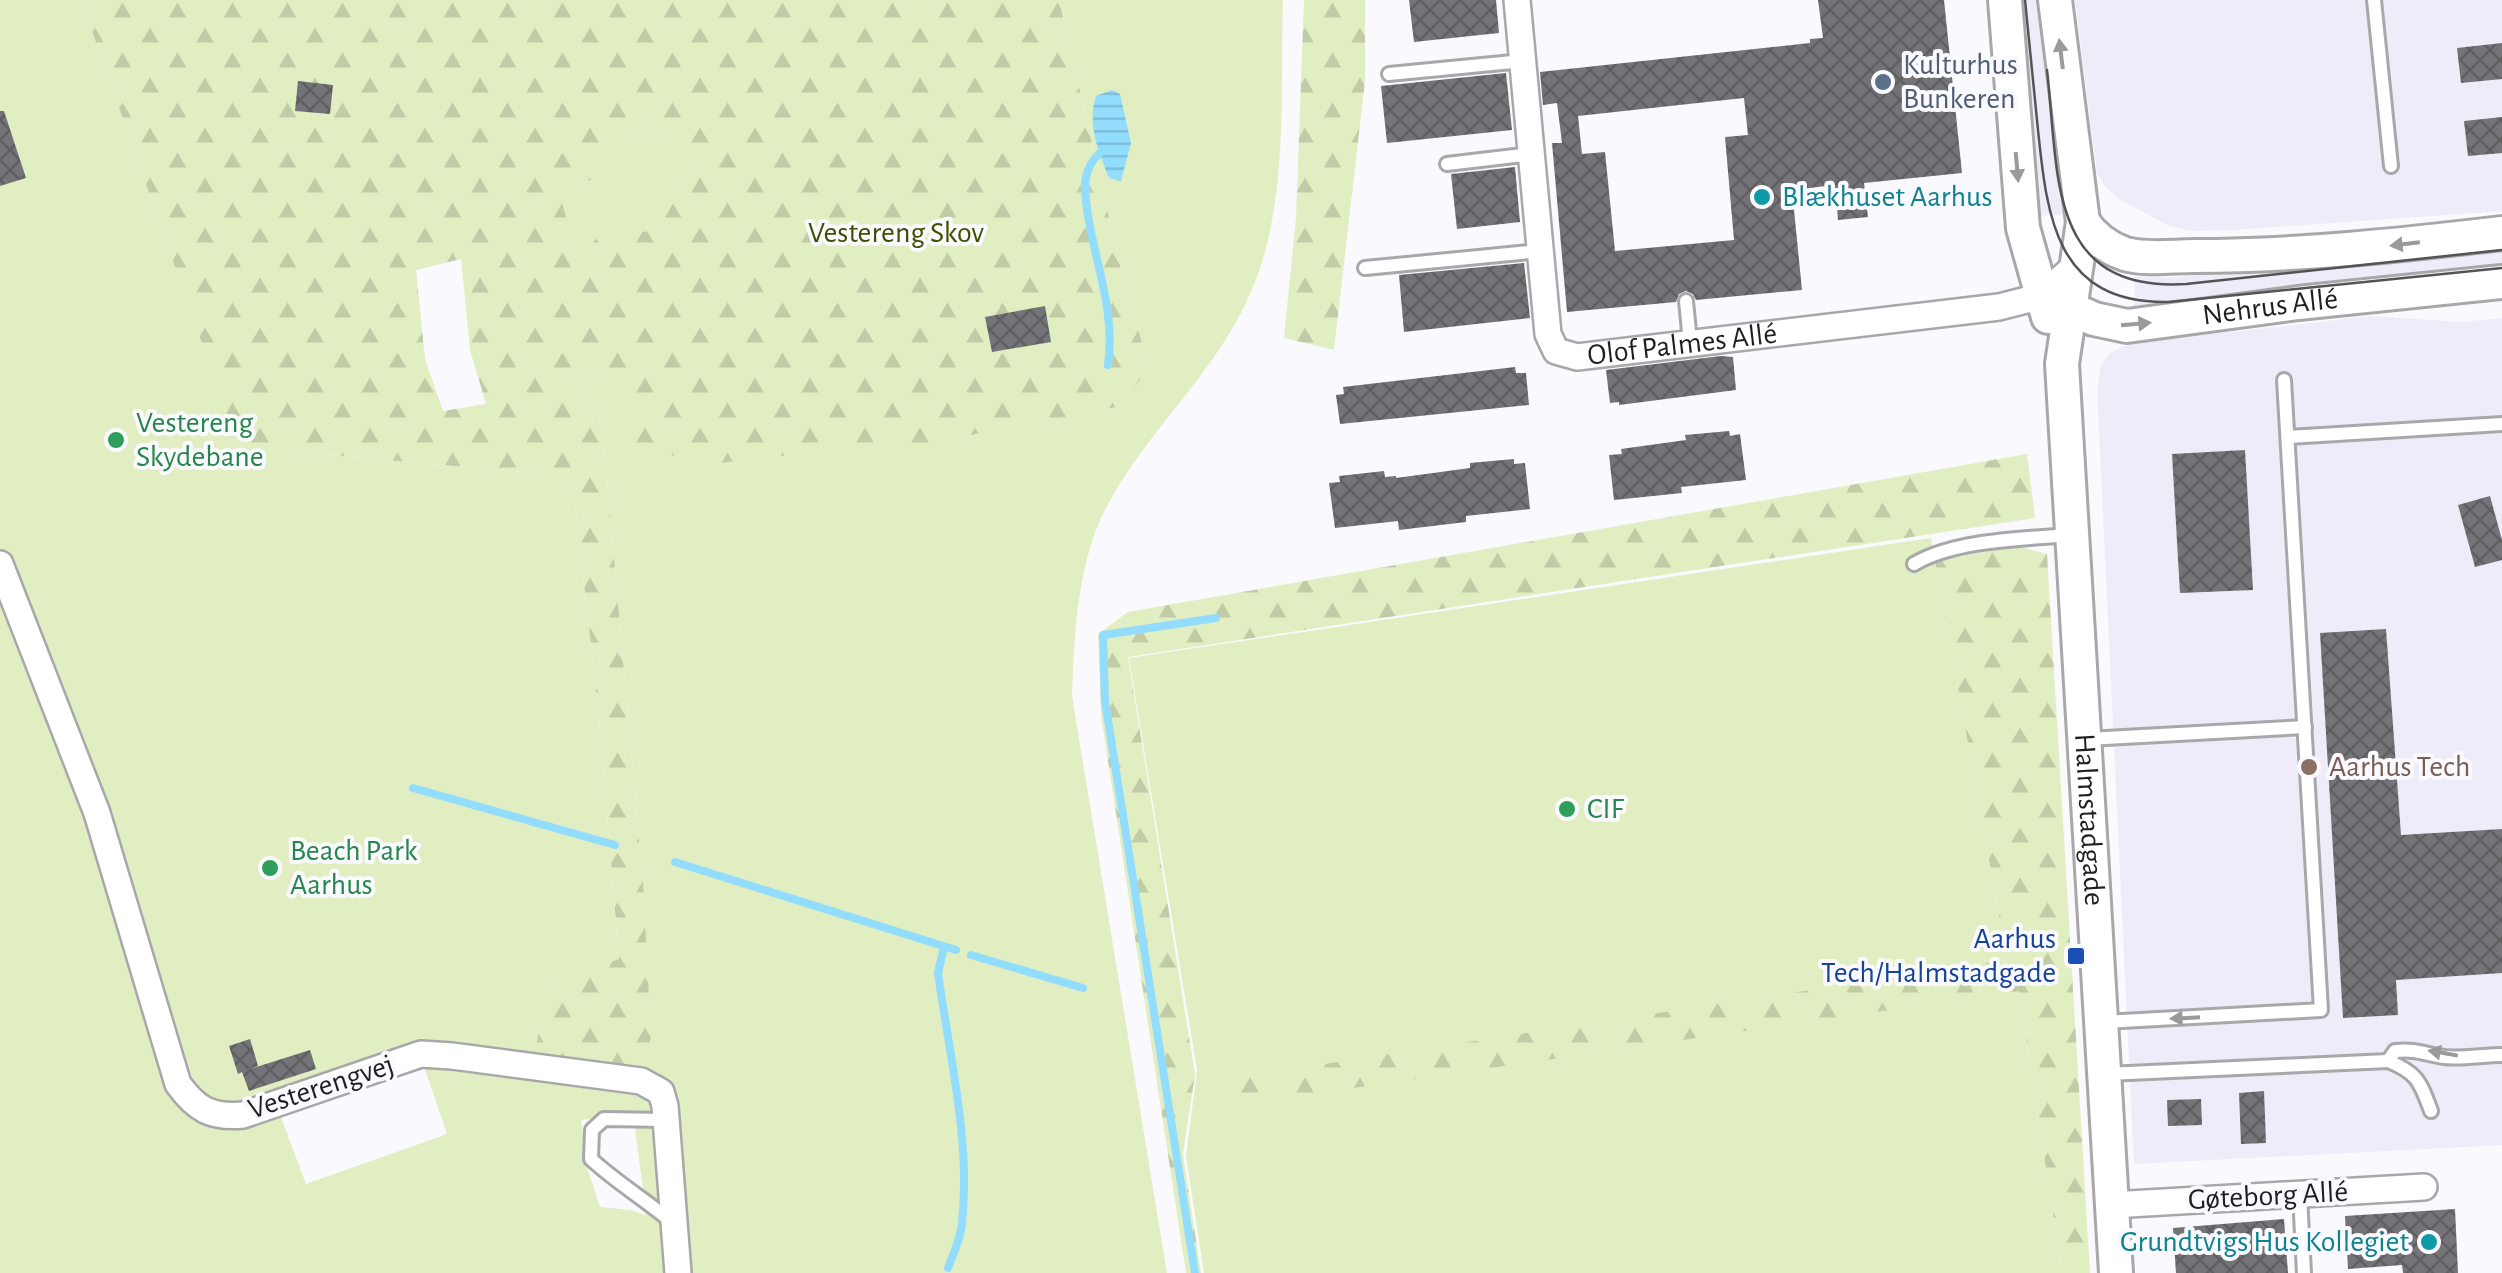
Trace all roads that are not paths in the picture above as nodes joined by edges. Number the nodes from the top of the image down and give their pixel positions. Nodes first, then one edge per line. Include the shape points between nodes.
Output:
1 (1517, 0) edge
2 (2005, 0) edge
3 (2055, 0) edge
4 (2374, 0) edge
5 (1523, 61) junction
6 (1389, 74) dead end
7 (1532, 154) junction
8 (1447, 164) dead end
9 (2391, 166) dead end
10 (2083, 222) junction
11 (2502, 233) edge
12 (1540, 251) junction
13 (2130, 255) junction
14 (2078, 263) junction
15 (1365, 268) dead end
16 (2502, 282) edge
17 (1686, 301) dead end
18 (2057, 301) junction
19 (1690, 342) junction
20 (2284, 380) dead end
21 (2502, 424) edge
22 (2288, 437) junction
23 (2071, 535) junction
24 (0, 564) edge
25 (1914, 564) dead end
26 (2304, 727) junction
27 (2083, 740) junction
28 (2101, 1022) junction
29 (2502, 1055) edge
30 (2388, 1061) junction
31 (2104, 1074) junction
32 (2431, 1111) dead end
33 (666, 1120) junction
34 (2424, 1187) dead end
35 (2300, 1195) junction
36 (2112, 1206) junction
37 (674, 1224) junction
38 (678, 1273) edge
39 (2116, 1273) edge
40 (2304, 1273) edge

1 - 5 street, Olof Palmes Allé
2 -> 18 street via 2023,228
10 -> 3 street
4 - 9 lane
5 - 6 lane
5 - 7 street, Olof Palmes Allé
7 - 8 lane
7 - 12 street, Olof Palmes Allé
10 - 13 street via 2104,244
10 - 14 street, Halmstadgade
11 -> 13 street, Nehrus Allé via 2361,250
12 - 15 lane
12 - 19 street, Olof Palmes Allé via 1548,334 1556,351 1577,356
13 - 14 lane
14 - 18 street, Halmstadgade
18 -> 16 street, Nehrus Allé via 2128,326
17 - 19 lane
18 - 19 street, Olof Palmes Allé
18 - 23 street, Halmstadgade
20 - 22 lane
21 - 22 lane
22 - 26 lane
23 - 25 lane via 1933,552
23 - 27 street, Halmstadgade
24 - 33 street, Vesterengvej via 97,813 178,1084 202,1112 243,1114 437,1054 641,1081 661,1092
26 - 27 lane
26 -> 28 lane via 2321,1010
27 - 28 street, Halmstadgade
28 - 31 street, Halmstadgade
29 -> 30 lane via 2443,1057 2423,1050 2395,1052
30 - 31 lane
30 - 32 lane via 2420,1081
31 - 36 street, Halmstadgade
33 - 37 street, Vesterengvej
33 - 37 lane via 604,1119 592,1130 591,1159
34 - 35 street, Gøteborg Allé
35 - 36 street, Gøteborg Allé
35 - 40 lane
36 - 39 street, Halmstadgade
37 - 38 street, Vesterengvej

